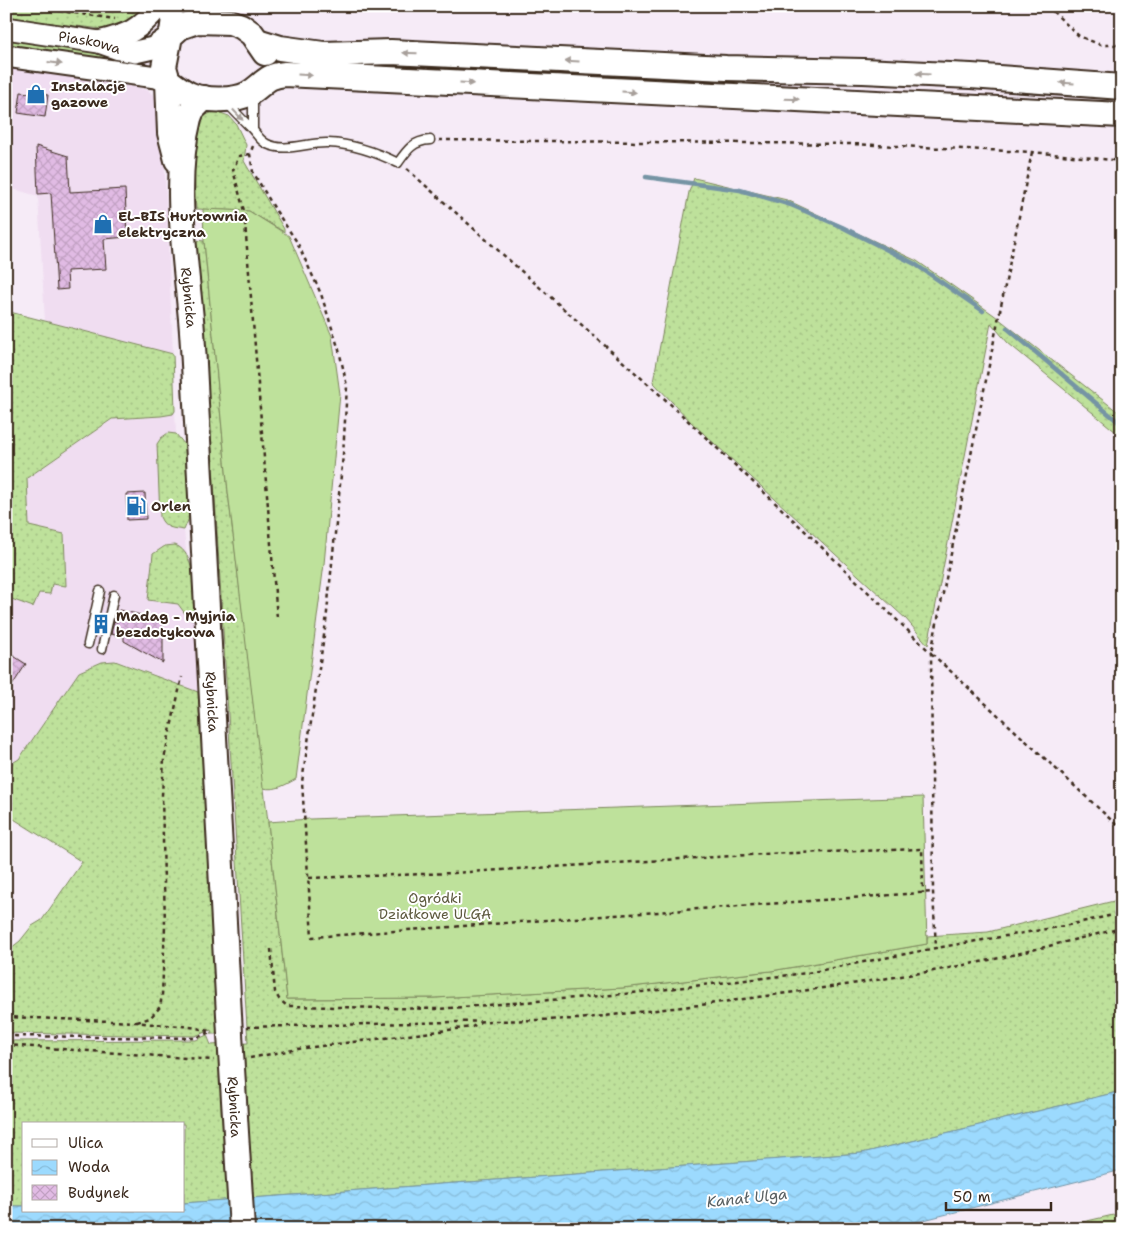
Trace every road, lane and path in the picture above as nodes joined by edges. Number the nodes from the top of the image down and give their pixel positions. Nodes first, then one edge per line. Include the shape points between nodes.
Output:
1 (27, 6) edge
2 (159, 6) edge
3 (170, 6) edge
4 (1047, 6) edge
5 (190, 14) edge
6 (121, 20) dead end
7 (6, 28) edge
8 (170, 36) junction
9 (257, 41) junction
10 (99, 42) junction
11 (1122, 44) edge
12 (6, 56) edge
13 (168, 81) junction
14 (1122, 87) edge
15 (256, 88) junction
16 (214, 99) junction
17 (1122, 115) edge
18 (255, 134) junction
19 (430, 140) joint
20 (1032, 152) junction
21 (250, 154) junction
22 (1122, 161) edge
23 (398, 163) junction
24 (181, 176) junction
25 (100, 591) dead end
26 (114, 595) dead end
27 (277, 618) dead end
28 (88, 644) dead end
29 (102, 649) dead end
30 (931, 653) junction
31 (182, 676) dead end
32 (1122, 830) edge
33 (309, 878) junction
34 (934, 892) junction
35 (923, 893) junction
36 (1122, 913) edge
37 (1122, 928) edge
38 (936, 948) junction
39 (271, 949) dead end
40 (6, 1018) edge
41 (137, 1022) junction
42 (243, 1028) dead end
43 (6, 1036) edge
44 (242, 1229) edge

1 - 6 path
2 - 10 main road via 135,30
3 - 8 main road
4 - 11 path via 1079,36 1101,45
5 - 8 main road
5 - 9 main road via 236,24
7 - 10 main road, Piaskowa
8 - 10 main road, Piaskowa via 153,48 141,51 119,49
8 - 13 main road via 165,61
14 -> 9 main road via 863,71 726,68 391,52 323,54
9 - 15 main road via 266,58
12 -> 13 main road, Piaskowa
13 - 16 main road via 188,94
13 - 24 main road, Rybnicka via 170,133
15 - 16 main road via 238,98
15 -> 17 main road via 274,76 291,74
15 - 18 lane
16 -> 18 lane
16 - 24 main road, Rybnicka via 192,110
18 - 21 path
18 - 23 lane via 266,144 277,148 326,142 346,144 368,149
19 - 20 path via 852,144
19 - 23 lane via 411,146
20 - 22 path
20 - 30 path
21 - 27 path via 239,156 233,170 244,211
21 - 33 path via 253,172 297,242 321,294 347,386 326,622 302,782
23 - 30 path via 667,402
24 - 44 main road, Rybnicka, bridge
25 - 28 lane
26 - 29 lane
30 - 32 path
30 - 34 path
31 - 41 path via 164,759 162,995 160,1007 150,1018
33 - 35 path via 922,849
33 - 35 path via 312,937
34 - 35 path
34 - 38 path
36 - 38 path
37 - 42 path via 939,970 698,1006 578,1019
38 - 39 path via 807,973 624,994 438,1009 287,1006 275,992
40 - 41 path
41 - 43 path via 191,1026 210,1032 196,1038

